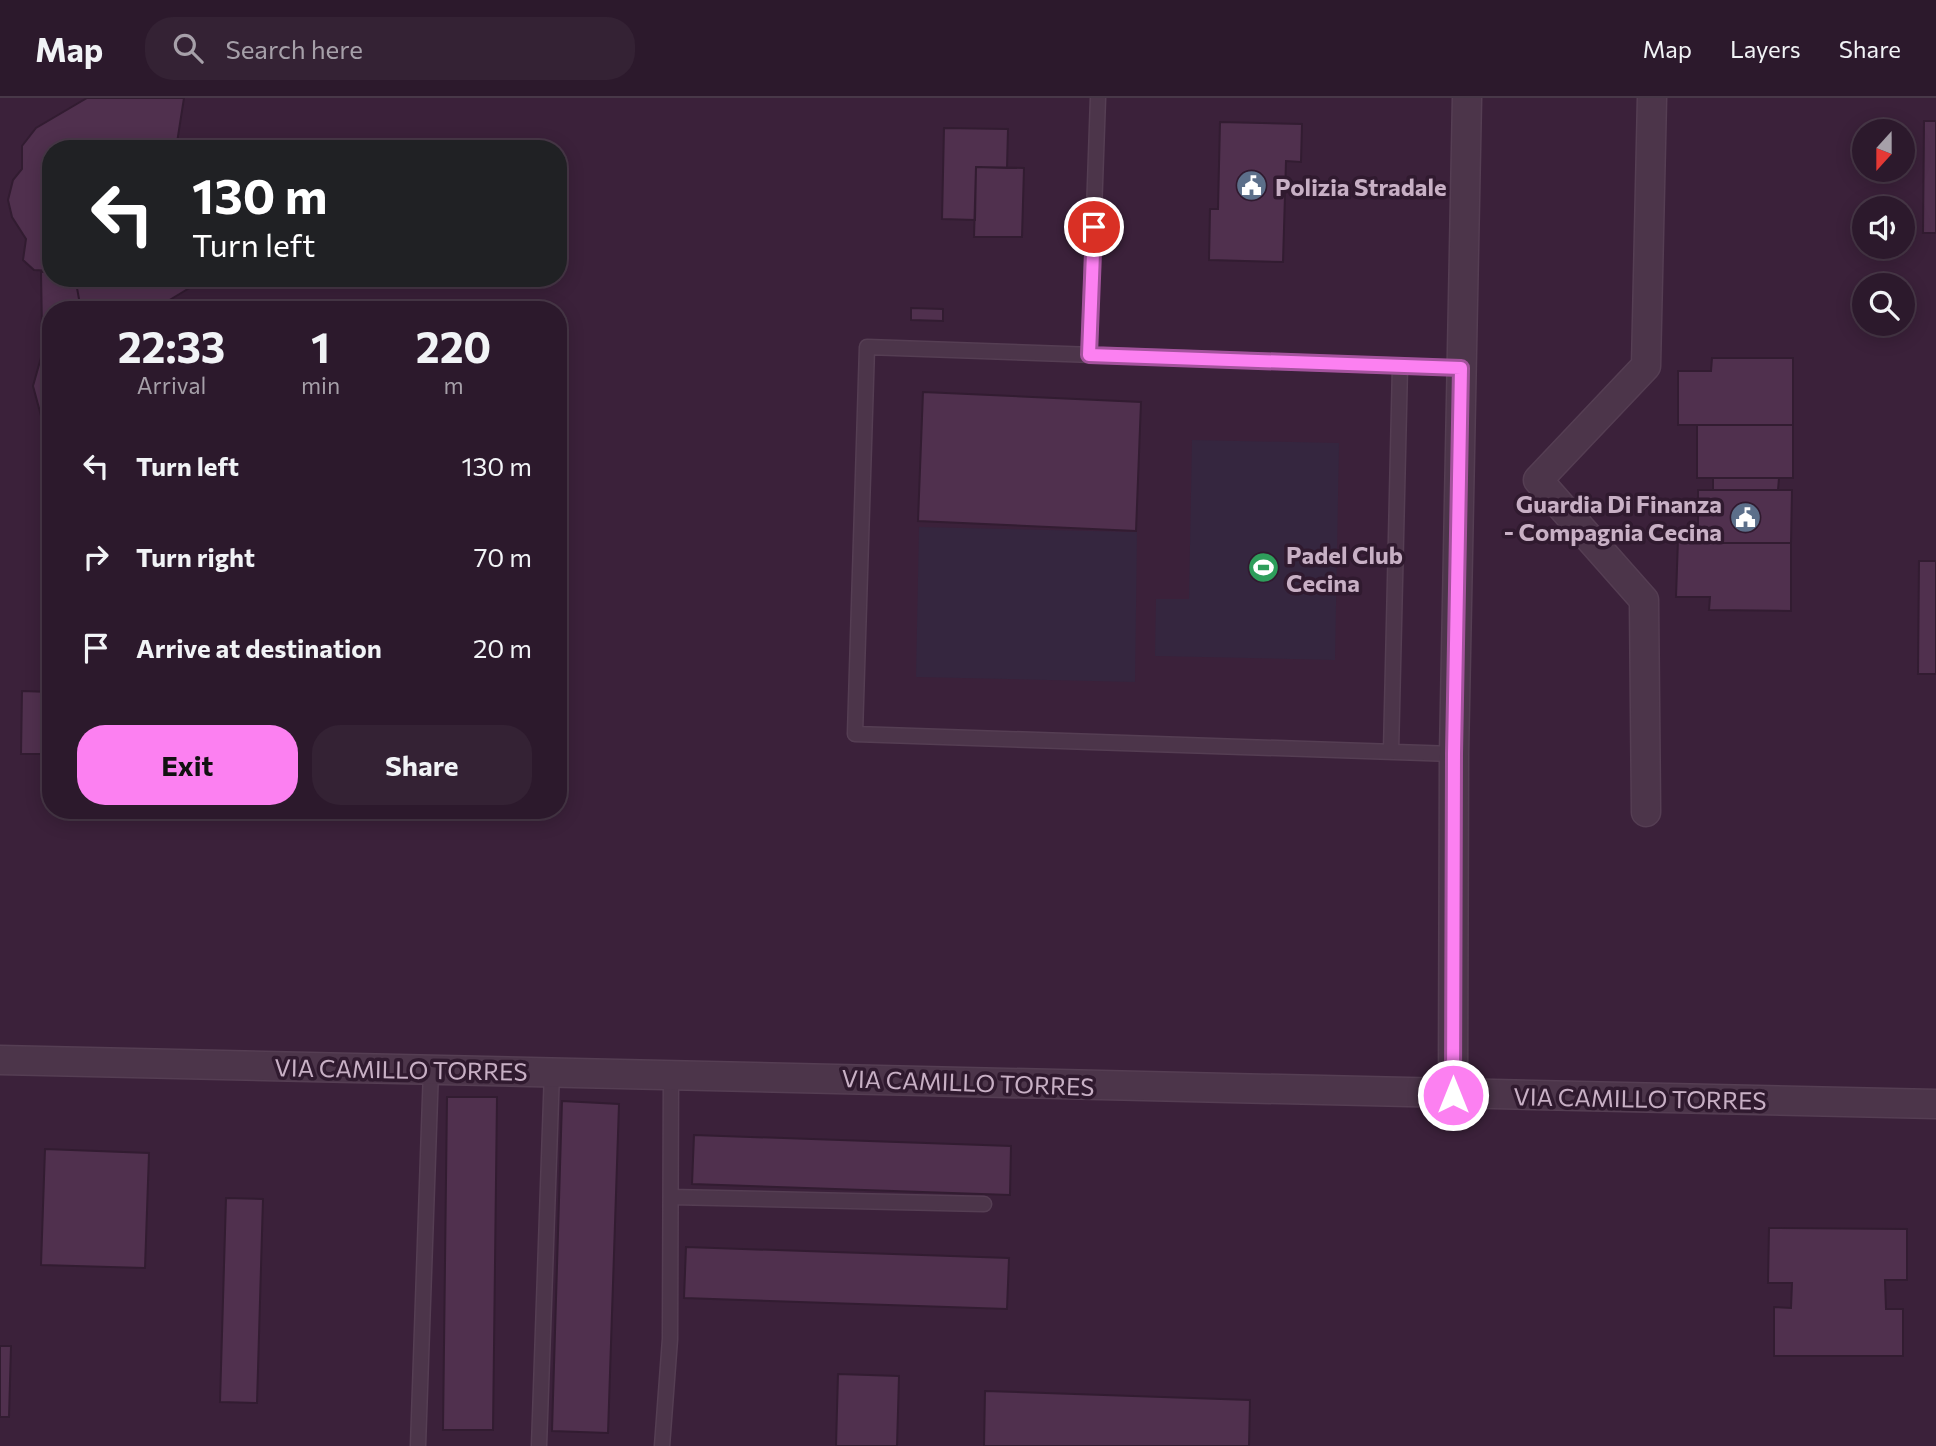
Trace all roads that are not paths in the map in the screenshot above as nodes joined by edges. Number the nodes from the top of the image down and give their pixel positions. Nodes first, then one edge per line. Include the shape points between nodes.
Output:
1 (1098, 98) edge
2 (1467, 98) edge
3 (1652, 98) edge
4 (1089, 355) junction
5 (1400, 366) junction
6 (1461, 368) junction
7 (1391, 752) junction
8 (1454, 754) junction
9 (1646, 811) dead end
10 (0, 1060) edge
11 (431, 1069) junction
12 (552, 1071) junction
13 (671, 1074) junction
14 (1453, 1095) junction
15 (1936, 1104) edge
16 (671, 1197) junction
17 (984, 1204) dead end
18 (418, 1446) edge
19 (539, 1446) edge
20 (662, 1446) edge

1 - 4 lane
2 - 6 street
3 - 9 street via 1646,366 1538,480 1644,600
4 - 5 lane
4 - 7 lane via 867,347 855,734
5 - 6 lane
5 - 7 lane
6 - 8 street
7 - 8 lane
8 - 14 street
10 - 11 street, VIA CAMILLO TORRES
11 - 12 street, VIA CAMILLO TORRES
11 - 18 lane
12 - 13 street, VIA CAMILLO TORRES
12 - 19 lane
13 - 14 street, VIA CAMILLO TORRES
13 - 16 lane
14 - 15 street, VIA CAMILLO TORRES
16 - 17 lane
16 - 20 lane via 670,1339

